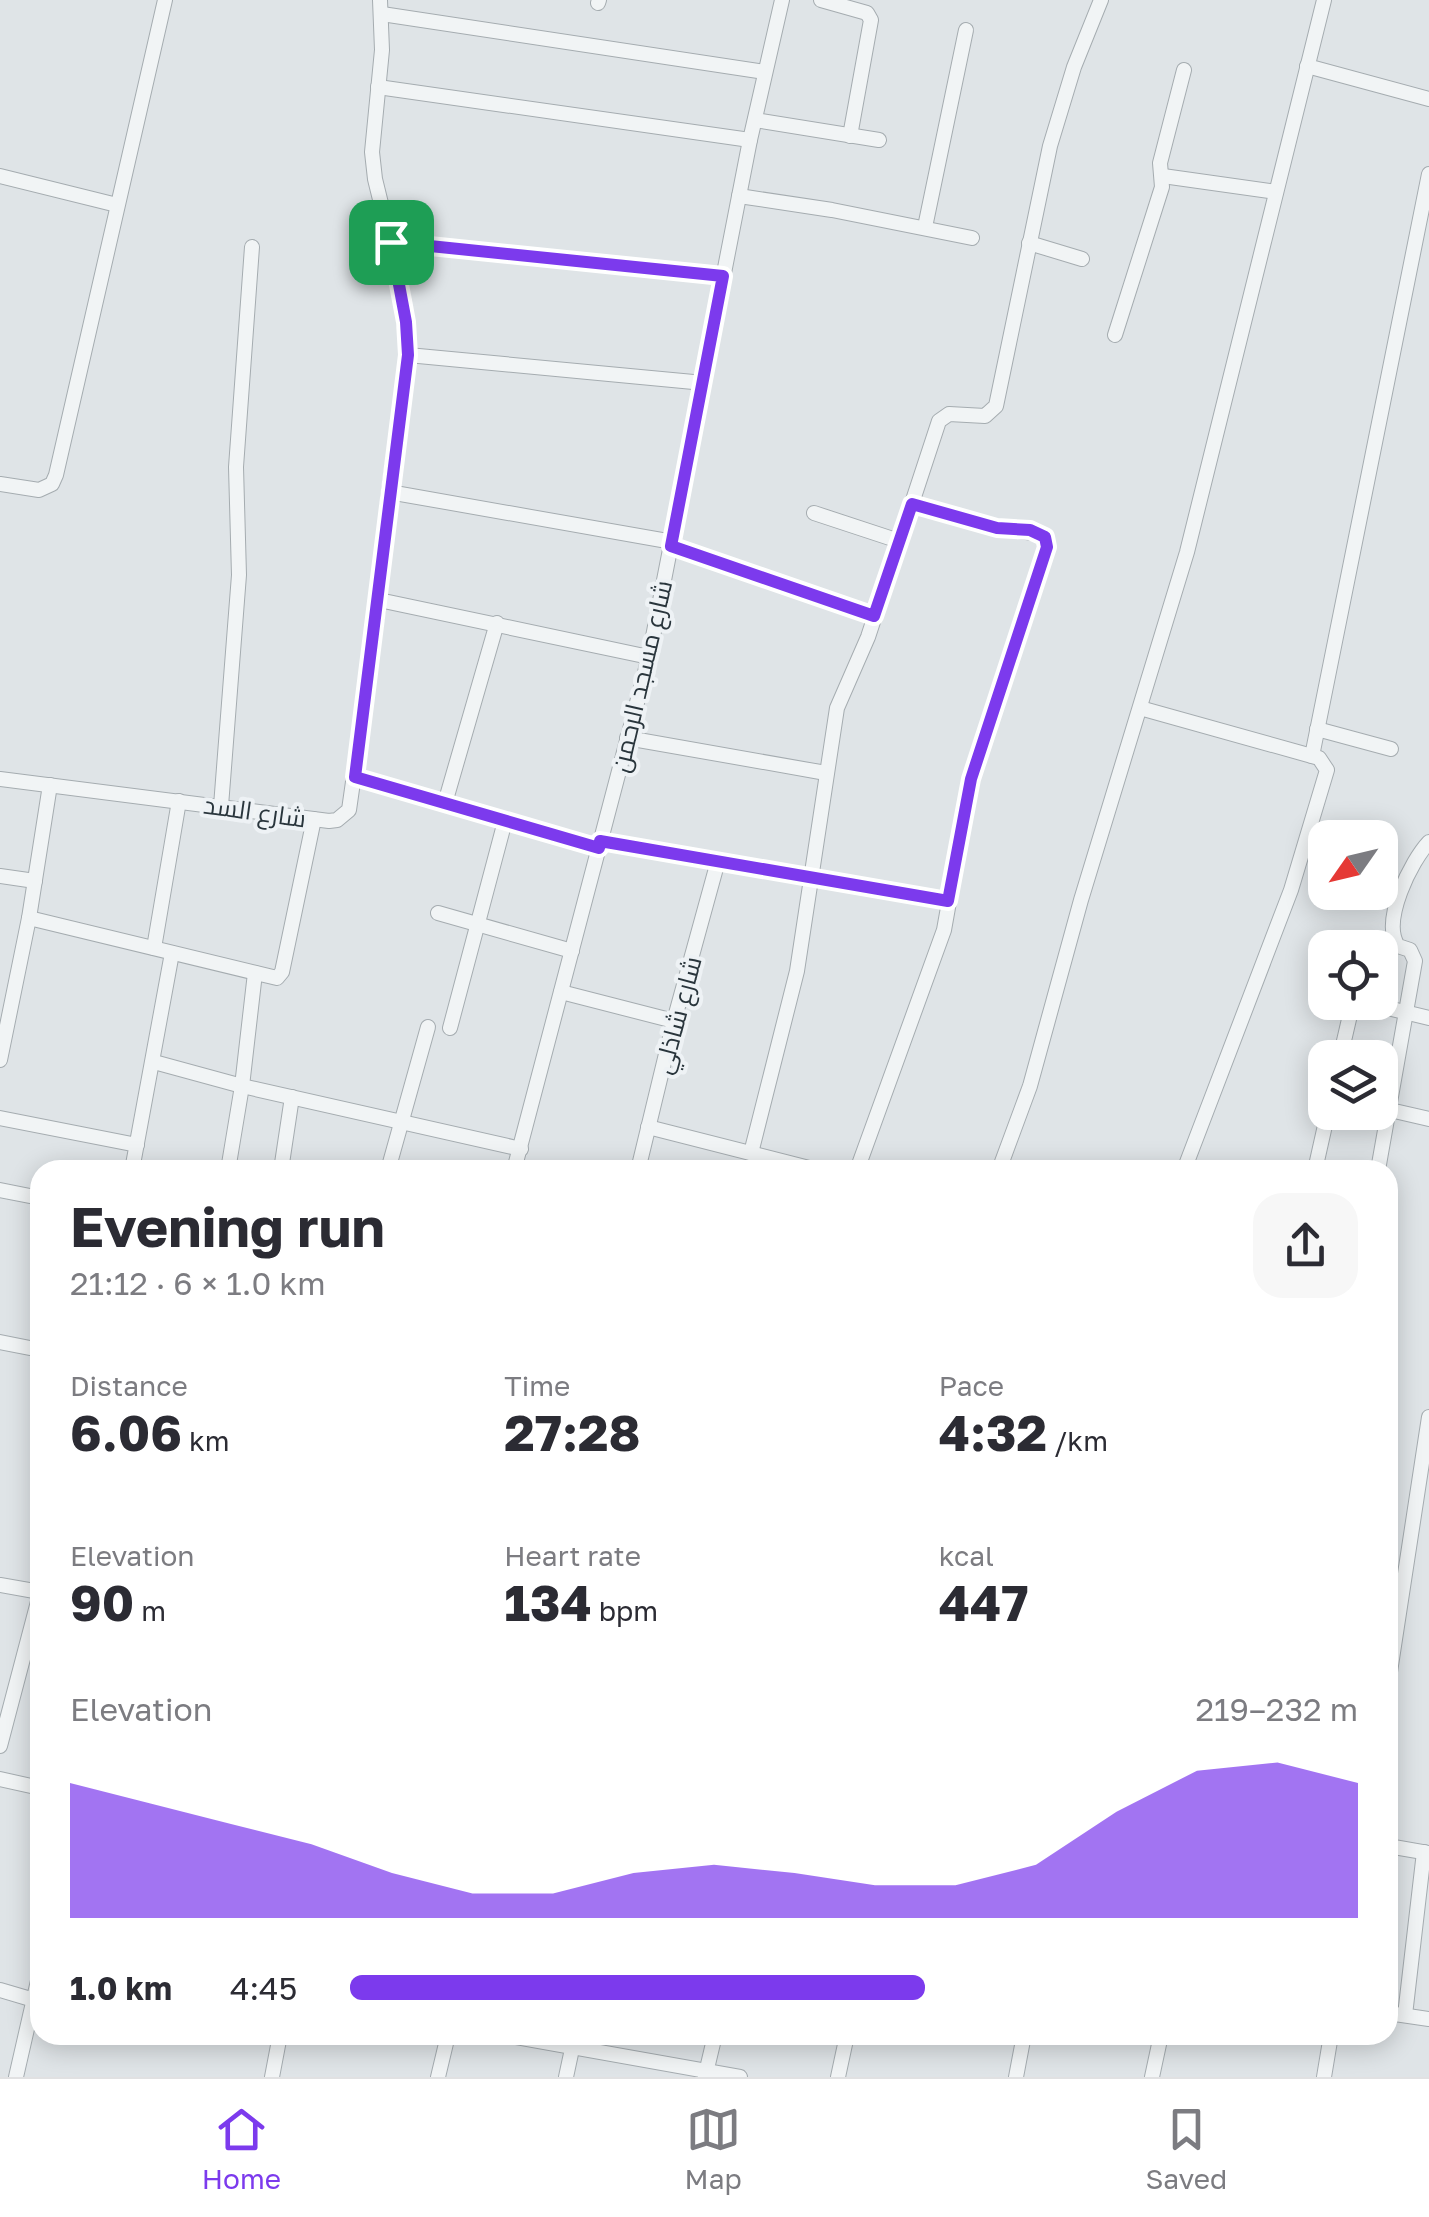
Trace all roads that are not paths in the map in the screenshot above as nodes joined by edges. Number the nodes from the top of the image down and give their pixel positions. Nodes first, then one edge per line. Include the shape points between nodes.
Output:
1 (165, 0) edge
2 (782, 0) edge
3 (820, 0) edge
4 (1101, 0) edge
5 (1324, 0) edge
6 (381, 7) edge
7 (966, 30) dead end
8 (1308, 66) junction
9 (1184, 70) dead end
10 (764, 72) junction
11 (378, 88) junction
12 (1429, 99) edge
13 (754, 120) junction
14 (850, 136) junction
15 (750, 140) junction
16 (878, 140) dead end
17 (1429, 174) edge
18 (0, 176) edge
19 (1162, 176) junction
20 (1276, 192) junction
21 (739, 196) junction
22 (117, 205) junction
23 (925, 227) junction
24 (972, 238) dead end
25 (391, 242) junction
26 (1028, 244) junction
27 (252, 247) dead end
28 (1082, 259) dead end
29 (723, 276) junction
30 (1116, 335) dead end
31 (408, 355) junction
32 (704, 383) junction
33 (0, 484) edge
34 (389, 492) junction
35 (912, 504) junction
36 (814, 513) dead end
37 (899, 541) junction
38 (672, 544) junction
39 (379, 600) junction
40 (874, 616) junction
41 (497, 623) junction
42 (649, 657) junction
43 (1140, 708) junction
44 (1317, 730) junction
45 (627, 738) junction
46 (1391, 750) dead end
47 (1312, 756) junction
48 (826, 773) junction
49 (355, 777) junction
50 (0, 779) edge
51 (50, 786) junction
52 (179, 801) junction
53 (446, 804) junction
54 (221, 806) junction
55 (314, 819) junction
56 (506, 820) junction
57 (1429, 842) edge
58 (600, 844) junction
59 (718, 861) junction
60 (0, 876) edge
61 (812, 878) junction
62 (35, 880) junction
63 (948, 901) junction
64 (438, 914) dead end
65 (29, 918) junction
66 (478, 924) junction
67 (154, 948) junction
68 (572, 951) junction
69 (172, 953) junction
70 (255, 974) junction
71 (562, 992) junction
72 (1398, 1010) edge
73 (1406, 1012) junction
74 (1429, 1018) edge
75 (674, 1020) junction
76 (428, 1027) dead end
77 (450, 1028) dead end
78 (0, 1060) edge
79 (1398, 1061) edge
80 (154, 1062) junction
81 (242, 1086) junction
82 (292, 1097) junction
83 (1398, 1112) edge
84 (0, 1118) edge
85 (1429, 1119) edge
86 (401, 1122) junction
87 (648, 1127) junction
88 (1324, 1130) edge
89 (1386, 1130) edge
90 (137, 1145) junction
91 (521, 1149) junction
92 (752, 1153) junction
93 (134, 1160) edge
94 (230, 1160) edge
95 (283, 1160) edge
96 (391, 1160) edge
97 (517, 1160) edge
98 (640, 1160) edge
99 (769, 1160) edge
100 (861, 1160) edge
101 (1003, 1160) edge
102 (1188, 1160) edge
103 (1316, 1160) edge
104 (1380, 1160) edge
105 (0, 1190) edge
106 (30, 1196) edge
107 (0, 1342) edge
108 (30, 1348) edge
109 (1429, 1417) edge
110 (0, 1585) edge
111 (30, 1591) edge
112 (1398, 1618) edge
113 (30, 1631) edge
114 (0, 1746) edge
115 (0, 1780) edge
116 (30, 1786) edge
117 (1398, 1848) edge
118 (1426, 1853) edge
119 (0, 1990) edge
120 (30, 1999) edge
121 (1398, 2014) edge
122 (1405, 2015) junction
123 (30, 2017) edge
124 (1429, 2019) edge
125 (278, 2045) edge
126 (446, 2045) edge
127 (573, 2045) edge
128 (590, 2045) edge
129 (712, 2045) edge
130 (845, 2045) edge
131 (1022, 2045) edge
132 (1159, 2045) edge
133 (1329, 2045) edge
134 (706, 2074) edge
135 (16, 2077) edge
136 (272, 2077) edge
137 (438, 2077) edge
138 (566, 2077) edge
139 (740, 2077) edge
140 (838, 2077) edge
141 (1016, 2077) edge
142 (1152, 2077) edge
143 (1324, 2077) edge

1 - 22 street
2 - 10 street, شارع مسجد الرحمن
3 - 14 street via 871,20
4 - 26 street via 1061,109
5 - 8 street
6 - 10 street
6 - 11 street, شارع السد
7 - 23 street
8 - 12 street
8 - 20 street
9 - 19 street
10 - 13 street, شارع مسجد الرحمن
11 - 15 street
11 - 25 street, شارع السد via 372,152
13 - 14 street
13 - 15 street, شارع مسجد الرحمن
14 - 16 street
15 - 21 street, شارع مسجد الرحمن
17 - 44 street
18 - 22 street
19 - 20 street
19 - 30 street
20 - 43 street via 1188,552
21 - 23 street
21 - 29 street, شارع مسجد الرحمن
22 - 33 street via 56,475 39,490
23 - 24 street
25 - 29 street
25 - 31 street, شارع السد
26 - 28 street
26 - 35 street via 996,406 985,416 949,414 939,422
27 - 54 street via 236,466 239,576
29 - 32 street, شارع مسجد الرحمن
31 - 32 street
31 - 34 street, شارع السد
32 - 38 street, شارع مسجد الرحمن
34 - 38 street
34 - 39 street, شارع السد
35 - 37 street
35 - 63 street via 997,528 1030,530 1047,542 971,779
36 - 37 street
37 - 40 street
38 - 40 street
38 - 42 street, شارع مسجد الرحمن
39 - 41 street
39 - 49 street, شارع السد
40 - 48 street via 837,708
41 - 42 street
41 - 53 street
42 - 45 street, شارع مسجد الرحمن
43 - 47 street
43 - 101 street
44 - 46 street
44 - 47 street
45 - 48 street
45 - 58 street, شارع مسجد الرحمن
47 - 102 street via 1325,763 1327,777
48 - 61 street
49 - 53 street
49 - 55 street, شارع السد via 344,816
50 - 51 street, شارع السد
51 - 52 street, شارع السد
51 - 62 street
52 - 54 street, شارع السد
52 - 67 street
53 - 56 street
54 - 55 street, شارع السد
55 - 70 street via 282,972 274,978
56 - 58 street
56 - 66 street
57 - 73 street via 1404,879 1392,932 1398,946 1414,955
58 - 59 street
58 - 68 street, شارع مسجد الرحمن
59 - 61 street
59 - 75 street, شارع شاذلي
60 - 62 street
61 - 63 street
61 - 92 street via 797,971
62 - 65 street
63 - 100 street via 944,930
64 - 66 street
65 - 67 street
65 - 78 street
66 - 68 street
66 - 77 street
67 - 69 street
68 - 71 street, شارع مسجد الرحمن
69 - 70 street
69 - 80 street
70 - 81 street
71 - 75 street
71 - 91 street, شارع مسجد الرحمن
72 - 73 street
73 - 74 street
73 - 79 street
75 - 87 street, شارع شاذلي
76 - 86 street
80 - 81 street
80 - 90 street
81 - 82 street
81 - 94 street
82 - 86 street
82 - 95 street
83 - 85 street
84 - 90 street
86 - 91 street
86 - 96 street
87 - 92 street
87 - 98 street, شارع شاذلي
88 - 103 street
89 - 104 street
90 - 93 street
91 - 97 street, شارع مسجد الرحمن
92 - 99 street
105 - 106 street
107 - 108 street
109 - 112 street
110 - 111 street
113 - 114 street
115 - 116 street
117 - 118 street
118 - 122 street
119 - 120 street
121 - 122 street
122 - 124 street
123 - 135 street
125 - 136 street
126 - 137 street
127 - 138 street
128 - 134 street
129 - 134 street
130 - 140 street
131 - 141 street
132 - 142 street
133 - 143 street
134 - 139 street

